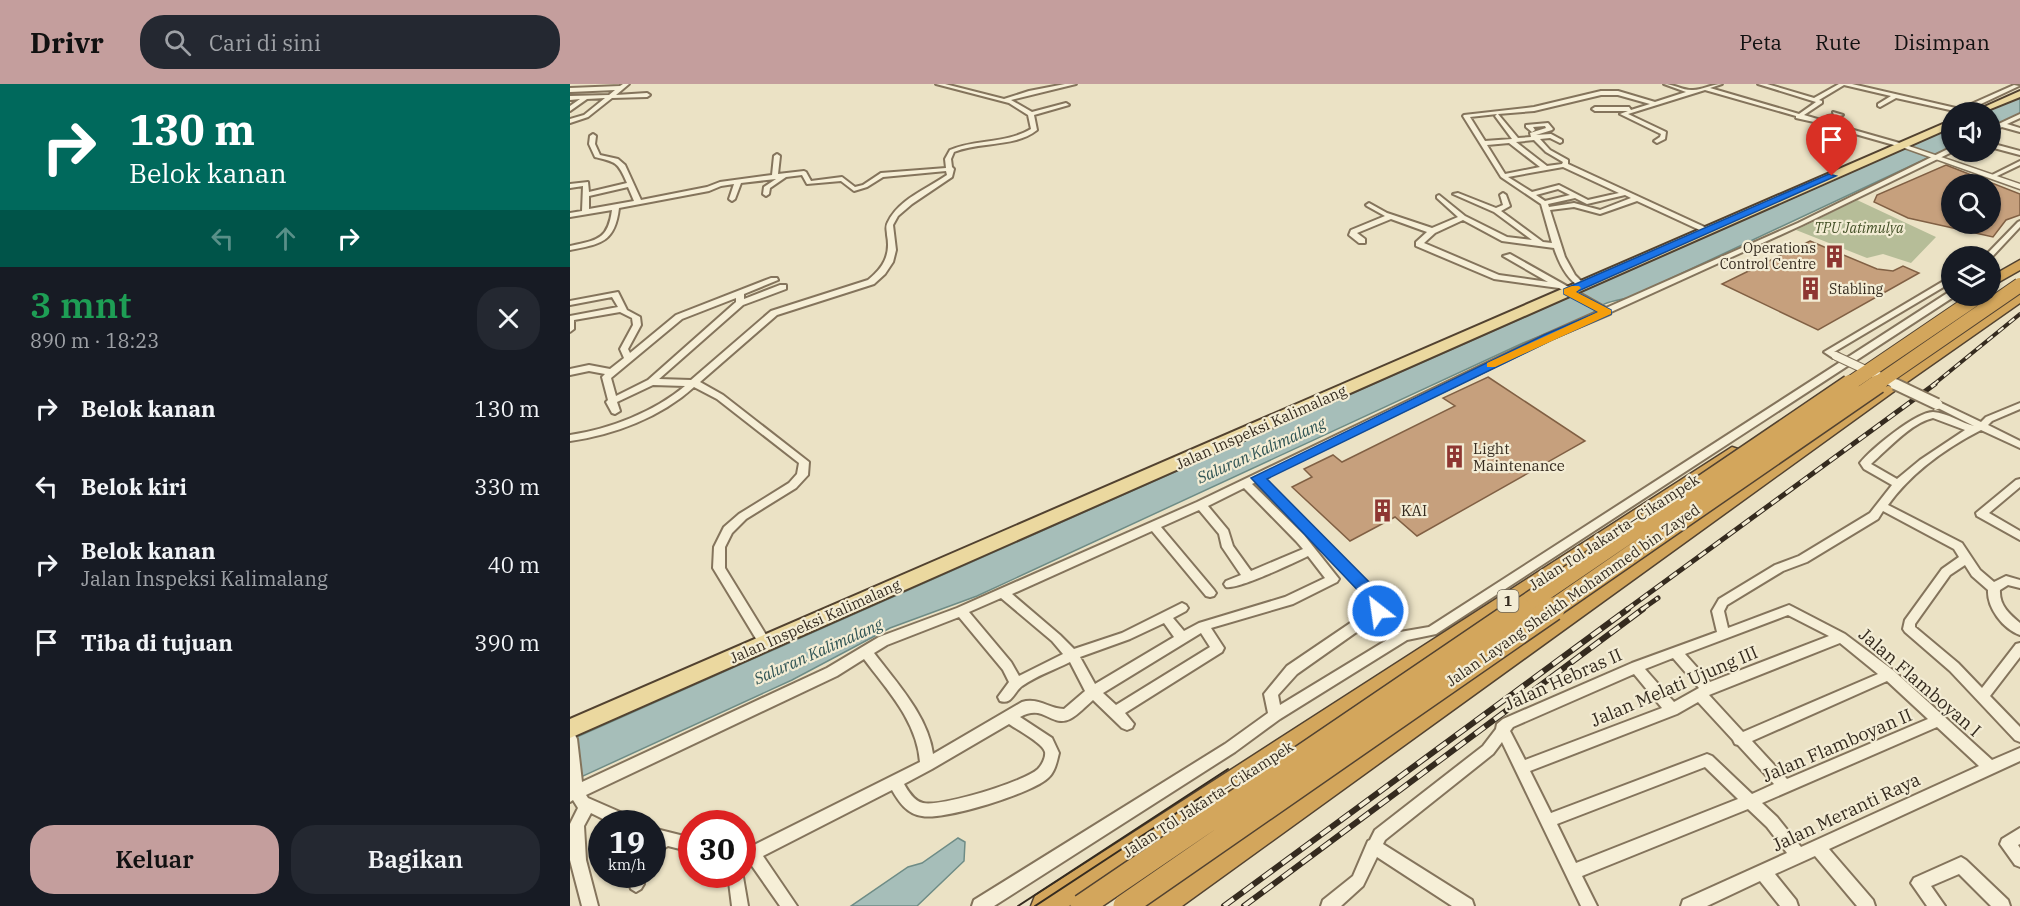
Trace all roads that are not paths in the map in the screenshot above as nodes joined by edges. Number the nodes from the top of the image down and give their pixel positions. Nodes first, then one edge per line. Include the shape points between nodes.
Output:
1 (594, 84) edge
2 (939, 84) edge
3 (1073, 84) edge
4 (1667, 84) edge
5 (1719, 84) edge
6 (1761, 84) edge
7 (1844, 84) edge
8 (624, 86) edge
9 (2016, 88) edge
10 (587, 89) junction
11 (1706, 89) junction
12 (570, 90) edge
13 (1690, 92) junction
14 (647, 95) dead end
15 (1897, 95) junction
16 (612, 96) junction
17 (586, 97) junction
18 (570, 98) edge
19 (1006, 100) junction
20 (1815, 100) junction
21 (1988, 102) edge
22 (1993, 102) edge
23 (1653, 104) junction
24 (1066, 105) dead end
25 (1880, 105) dead end
26 (1534, 108) junction
27 (570, 109) edge
28 (1595, 109) dead end
29 (1635, 110) junction
30 (1941, 110) edge
31 (1835, 112) dead end
32 (1031, 114) junction
33 (1498, 116) dead end
34 (1798, 117) junction
35 (2020, 117) edge
36 (570, 121) edge
37 (1546, 124) junction
38 (1825, 125) junction
39 (1941, 125) edge
40 (2003, 125) joint
41 (1532, 130) dead end
42 (2020, 130) edge
43 (593, 136) dead end
44 (1537, 139) junction
45 (1514, 141) junction
46 (1560, 141) dead end
47 (1657, 141) dead end
48 (1483, 143) junction
49 (1902, 146) junction
50 (2001, 148) edge
51 (2020, 153) edge
52 (1941, 155) edge
53 (777, 156) dead end
54 (1937, 157) junction
55 (2020, 163) edge
56 (1564, 165) junction
57 (1545, 168) junction
58 (951, 170) junction
59 (784, 174) junction
60 (1987, 174) edge
61 (1997, 174) edge
62 (775, 176) junction
63 (1503, 176) junction
64 (2001, 179) edge
65 (738, 181) junction
66 (631, 184) junction
67 (2018, 185) edge
68 (570, 186) edge
69 (570, 191) edge
70 (586, 191) junction
71 (765, 194) dead end
72 (1456, 194) dead end
73 (1533, 194) junction
74 (1622, 194) junction
75 (1503, 195) dead end
76 (1576, 196) junction
77 (732, 198) dead end
78 (1439, 198) dead end
79 (1635, 199) junction
80 (638, 202) junction
81 (1369, 205) dead end
82 (1545, 206) junction
83 (616, 207) junction
84 (1496, 211) junction
85 (585, 212) junction
86 (570, 215) edge
87 (1391, 216) junction
88 (1463, 217) junction
89 (2020, 223) edge
90 (1707, 230) junction
91 (1432, 231) junction
92 (1362, 241) dead end
93 (1542, 244) junction
94 (1556, 246) junction
95 (1998, 246) edge
96 (570, 248) edge
97 (1507, 256) dead end
98 (2020, 264) edge
99 (2020, 268) edge
100 (2001, 277) edge
101 (2001, 279) edge
102 (774, 280) dead end
103 (1941, 285) edge
104 (2020, 285) edge
105 (783, 287) dead end
106 (1570, 289) junction
107 (2020, 297) edge
108 (740, 298) junction
109 (1941, 301) edge
110 (570, 303) edge
111 (1957, 306) edge
112 (1964, 306) edge
113 (622, 309) junction
114 (1604, 310) junction
115 (570, 317) edge
116 (570, 329) edge
117 (628, 358) junction
118 (570, 372) edge
119 (611, 372) junction
120 (651, 382) junction
121 (694, 383) junction
122 (2020, 406) edge
123 (2010, 410) junction
124 (2020, 416) edge
125 (1978, 427) junction
126 (570, 438) edge
127 (2020, 445) edge
128 (1258, 478) junction
129 (2020, 482) edge
130 (1246, 484) junction
131 (1898, 484) junction
132 (1201, 505) junction
133 (1882, 506) junction
134 (1153, 525) junction
135 (2020, 536) edge
136 (1310, 551) junction
137 (1966, 558) junction
138 (1249, 577) junction
139 (1230, 584) dead end
140 (2020, 584) edge
141 (1994, 588) junction
142 (1002, 592) junction
143 (1210, 593) dead end
144 (1182, 608) dead end
145 (1792, 610) joint
146 (961, 611) junction
147 (1166, 617) junction
148 (1203, 626) junction
149 (2020, 630) edge
150 (1724, 635) junction
151 (1841, 637) junction
152 (1182, 638) junction
153 (765, 643) junction
154 (2020, 648) edge
155 (865, 651) junction
156 (1675, 652) junction
157 (1072, 655) junction
158 (1636, 667) junction
159 (1889, 675) junction
160 (1016, 683) junction
161 (1704, 692) junction
162 (1093, 693) junction
163 (1983, 696) junction
164 (1005, 697) dead end
165 (1672, 710) junction
166 (1116, 712) junction
167 (1275, 715) junction
168 (1012, 717) junction
169 (1939, 720) junction
170 (1127, 724) dead end
171 (1502, 728) junction
172 (570, 729) edge
173 (2020, 736) edge
174 (570, 740) edge
175 (1740, 740) junction
176 (2020, 753) edge
177 (927, 765) junction
178 (1990, 767) junction
179 (1522, 768) junction
180 (895, 781) junction
181 (1785, 786) junction
182 (574, 790) edge
183 (1749, 802) junction
184 (587, 806) junction
185 (597, 810) edge
186 (1547, 821) junction
187 (2020, 835) edge
188 (1372, 846) junction
189 (1818, 847) junction
190 (756, 853) edge
191 (1798, 856) junction
192 (2020, 860) edge
193 (756, 867) edge
194 (1573, 872) junction
195 (1763, 872) junction
196 (738, 888) edge
197 (1463, 905) edge
198 (590, 906) edge
199 (740, 906) edge
200 (789, 906) edge
201 (980, 906) edge
202 (1045, 906) edge
203 (1082, 906) edge
204 (1125, 906) edge
205 (1159, 906) edge
206 (1329, 906) edge
207 (1589, 906) edge
208 (1689, 906) edge
209 (1790, 906) edge
210 (1867, 906) edge
211 (1937, 906) edge
212 (2002, 906) edge

1 - 10 street
2 - 19 street
3 - 19 street
4 - 13 street
5 - 11 street
6 - 20 street
7 - 15 street
7 - 20 street
8 - 10 street
8 - 16 street
9 - 21 street
9 - 22 main road
10 - 12 street
11 - 13 street
11 - 34 street
13 - 23 street
14 - 16 street
15 - 25 street
15 - 30 street
16 - 17 street
16 - 36 street via 586,116
17 - 18 street
17 - 27 street
19 - 32 street
20 - 34 street via 1820,102
23 - 26 street via 1615,93 1599,93
23 - 29 street
24 - 32 street
26 - 37 street
26 - 48 street via 1468,115
28 - 29 street
29 - 47 street via 1622,115 1664,134
31 - 38 street via 1840,115 1830,117
32 - 58 street via 1033,131 953,150 948,159
33 - 45 street
34 - 38 street
35 - 40 street
37 - 41 street via 1528,126
37 - 44 street via 1550,129 1532,133
38 - 49 street
39 - 49 main road, Jalan Inspeksi Kalimalang
40 - 42 street
43 - 66 street via 597,156 616,160
44 - 45 street
44 - 46 street via 1551,136
44 - 56 street via 1566,161
45 - 48 street
45 - 57 street
48 - 63 street
49 - 54 street
49 - 90 main road, Jalan Inspeksi Kalimalang
50 - 51 street
52 - 54 street
53 - 62 street
54 - 60 street
54 - 114 street
55 - 61 street
56 - 57 street
56 - 74 street
57 - 63 street
58 - 59 street via 881,176 854,189 842,179 809,183 806,173
58 - 121 street via 950,176 901,210 889,225 894,249 882,274 859,288 774,313
59 - 62 street
59 - 71 street via 767,187
62 - 65 street
63 - 73 street
64 - 67 street
65 - 77 street
65 - 80 street
66 - 70 street
66 - 80 street
68 - 70 street via 585,183
69 - 70 street
70 - 85 street
72 - 84 street
73 - 76 street via 1561,187
73 - 82 street
74 - 76 street via 1586,202
74 - 79 street
75 - 84 street via 1507,206
76 - 82 street
78 - 88 street
79 - 82 street via 1600,212 1574,205
79 - 90 street
80 - 83 street
81 - 87 street
82 - 94 street
83 - 85 street
83 - 96 street via 610,233 598,241
84 - 93 street
85 - 86 street
87 - 91 street
87 - 92 street via 1354,232
88 - 91 street
88 - 93 street via 1505,239
89 - 95 street
90 - 106 main road, Jalan Inspeksi Kalimalang
91 - 106 street via 1419,244 1497,277
93 - 94 street
94 - 106 street
97 - 106 street
98 - 100 highway
99 - 101 highway
102 - 108 street
103 - 125 street, bridge via 1828,352
104 - 204 highway, Jalan Layang Sheikh Mohammed bin Zayed / 1, bridge
105 - 108 street
106 - 114 street
106 - 153 main road, Jalan Inspeksi Kalimalang
107 - 205 highway
108 - 117 street via 679,317
108 - 120 street
109 - 167 street via 1432,631 1404,635
110 - 113 street via 611,293
111 - 202 highway, Jalan Tol Jakarta–Cikampek / 1
112 - 203 highway, Jalan Layang Sheikh Mohammed bin Zayed / 1, bridge
113 - 115 street
113 - 117 street via 636,317 637,325 624,349
114 - 128 street
115 - 116 street
117 - 119 street
118 - 119 street via 589,368
119 - 120 street via 605,380 613,407
120 - 121 street
121 - 126 street via 674,400 646,415 605,431
121 - 153 street via 720,397 804,462 799,480 744,516 720,541 719,568
122 - 123 street
123 - 124 street
123 - 125 street
125 - 127 street
125 - 131 street
125 - 131 street via 1935,415 1913,422 1865,465
128 - 130 street
128 - 167 street via 1373,596 1378,611 1292,670 1271,694
129 - 135 street via 1981,513
130 - 132 street
130 - 136 street
131 - 133 street
132 - 134 street
132 - 138 street via 1224,533 1228,547
133 - 137 street via 1958,546
133 - 150 street via 1853,529 1723,602 1718,611
134 - 142 street
134 - 143 street
136 - 138 street
136 - 148 street via 1333,579 1289,601
137 - 141 street
137 - 163 street via 1946,572 1909,623 1909,629
138 - 139 street
140 - 141 street via 2008,579
141 - 149 street via 1997,606
142 - 146 street
142 - 157 street
144 - 147 street
145 - 150 street, Jalan Hebras II
145 - 151 street, Jalan Flamboyan I
146 - 155 street
146 - 160 street
147 - 152 street
147 - 157 street
148 - 152 street
148 - 166 street via 1218,648
150 - 156 street, Jalan Hebras II
151 - 159 street, Jalan Flamboyan I
151 - 161 street, Jalan Melati Ujung III
152 - 162 street
153 - 172 main road, Jalan Inspeksi Kalimalang
154 - 163 street
155 - 177 street via 910,713
155 - 182 street via 832,672
156 - 158 street, Jalan Hebras II
156 - 161 street
157 - 160 street
157 - 162 street
158 - 165 street
158 - 171 street, Jalan Hebras II
159 - 169 street, Jalan Flamboyan I
159 - 175 street
160 - 164 street
161 - 165 street, Jalan Melati Ujung III
161 - 175 street
162 - 166 street
162 - 168 street via 1062,715 1027,706
163 - 173 street
165 - 179 street, Jalan Melati Ujung III
166 - 170 street
167 - 201 street via 1230,748
168 - 177 street
168 - 180 street via 1047,742 1052,753 1044,774 1027,784 931,811 910,804
169 - 178 street, Jalan Flamboyan I
169 - 181 street, Jalan Flamboyan II
171 - 179 street, Jalan Hebras II
171 - 188 street via 1488,750 1380,835
174 - 182 street
175 - 181 street
176 - 178 street, Jalan Meranti Raya
177 - 180 street
178 - 189 street, Jalan Meranti Raya
179 - 186 street, Jalan Hebras II
180 - 190 street
181 - 183 street, Jalan Flamboyan II
182 - 184 street
183 - 186 street via 1707,760
183 - 191 street via 1772,822
183 - 194 street, Jalan Flamboyan II
184 - 185 street
184 - 198 street via 577,825 578,860
186 - 194 street, Jalan Hebras II
187 - 192 street via 2007,844
188 - 197 street
188 - 206 street via 1358,881
189 - 191 street, Jalan Meranti Raya
189 - 210 street
191 - 195 street, Jalan Meranti Raya
193 - 200 street
194 - 207 street, Jalan Hebras II
195 - 208 street, Jalan Meranti Raya
195 - 209 street
196 - 199 street
211 - 212 street via 1920,882 1961,865

